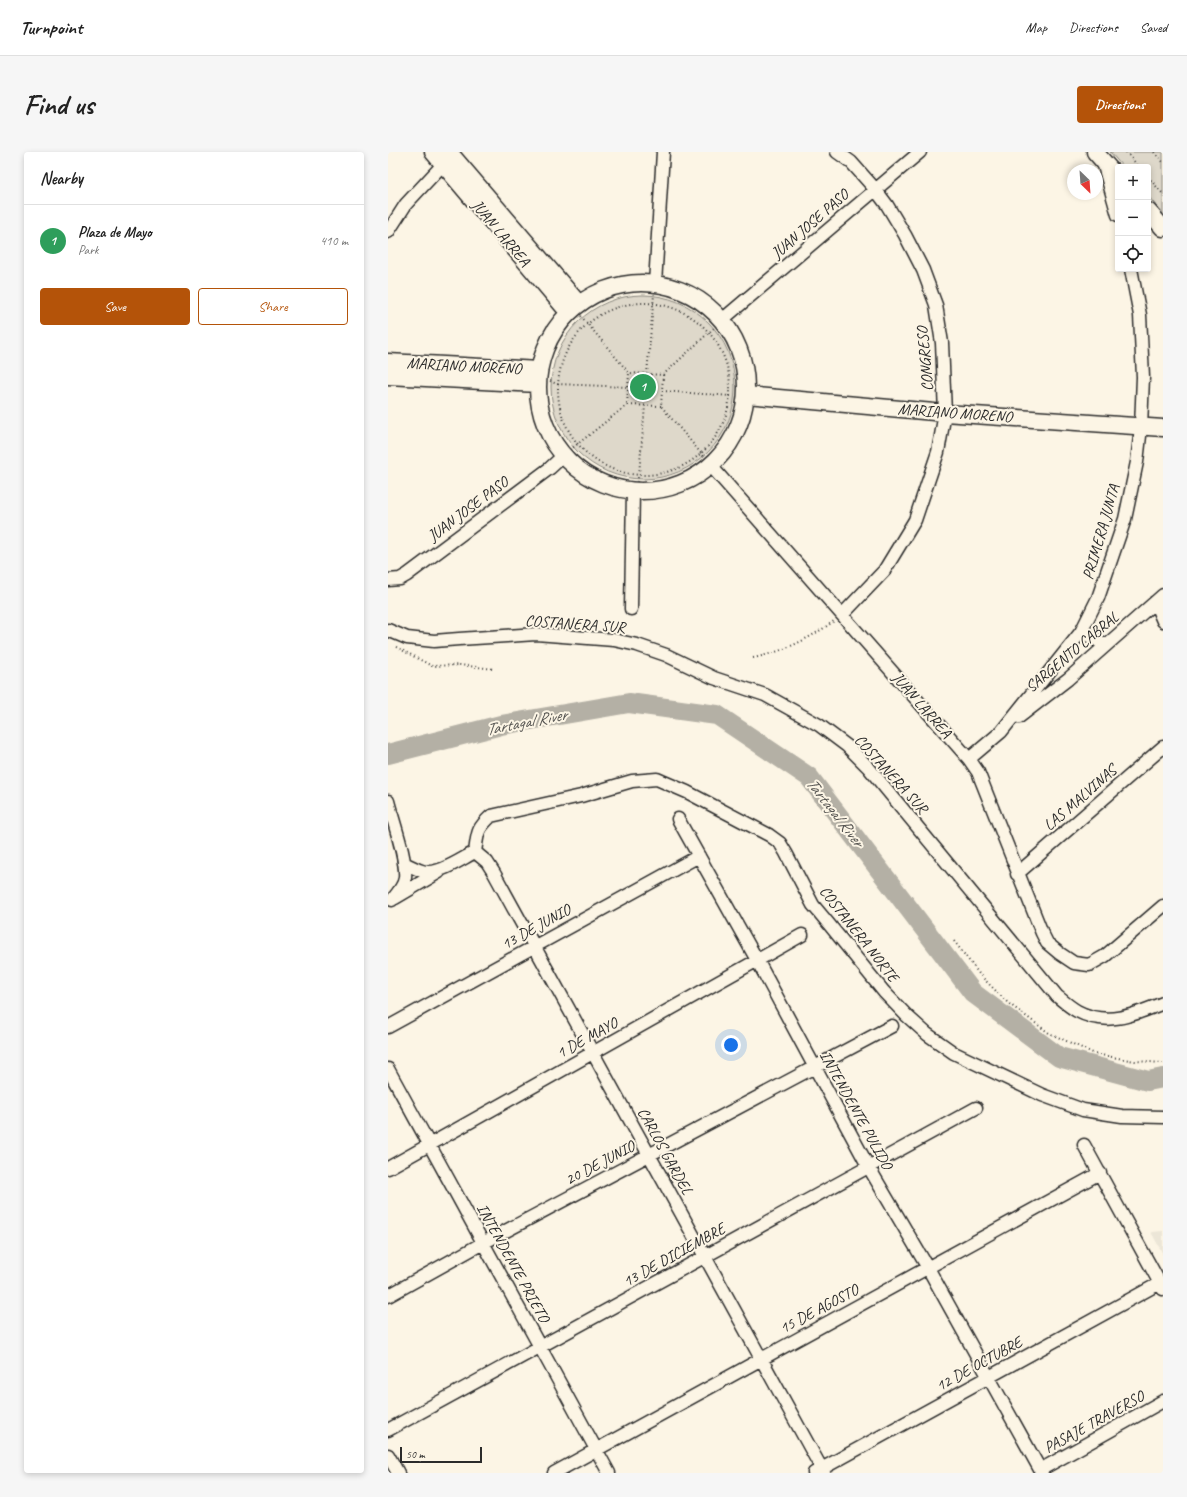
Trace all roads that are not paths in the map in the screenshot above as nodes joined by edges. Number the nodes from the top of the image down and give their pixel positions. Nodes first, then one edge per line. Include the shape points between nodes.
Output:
1 (433, 152) edge
2 (663, 152) edge
3 (837, 152) edge
4 (920, 152) edge
5 (450, 156) edge
6 (1099, 156) edge
7 (1115, 175) edge
8 (875, 189) junction
9 (1115, 206) edge
10 (1151, 214) edge
11 (1163, 228) edge
12 (388, 232) edge
13 (1132, 272) edge
14 (655, 284) junction
15 (574, 309) junction
16 (722, 320) junction
17 (388, 362) edge
18 (388, 376) edge
19 (538, 377) junction
20 (746, 395) junction
21 (945, 414) junction
22 (1141, 427) junction
23 (1163, 428) edge
24 (563, 456) junction
25 (711, 466) junction
26 (633, 491) junction
27 (388, 580) edge
28 (1159, 598) edge
29 (631, 609) dead end
30 (843, 614) junction
31 (1163, 621) edge
32 (388, 630) edge
33 (1081, 632) junction
34 (1106, 645) junction
35 (1001, 732) junction
36 (1163, 747) edge
37 (969, 759) junction
38 (388, 801) edge
39 (678, 819) dead end
40 (475, 852) junction
41 (699, 856) junction
42 (404, 863) junction
43 (443, 869) junction
44 (1017, 874) junction
45 (390, 901) edge
46 (1163, 906) edge
47 (802, 935) dead end
48 (535, 946) junction
49 (757, 960) junction
50 (1163, 1003) edge
51 (892, 1026) dead end
52 (388, 1027) edge
53 (592, 1054) junction
54 (814, 1066) junction
55 (388, 1069) edge
56 (976, 1108) dead end
57 (1163, 1117) edge
58 (430, 1145) junction
59 (1084, 1145) dead end
60 (648, 1155) junction
61 (868, 1166) junction
62 (388, 1168) edge
63 (1100, 1173) junction
64 (483, 1243) junction
65 (704, 1256) junction
66 (928, 1268) junction
67 (1161, 1286) edge
68 (388, 1296) edge
69 (540, 1347) junction
70 (760, 1359) junction
71 (988, 1378) junction
72 (1163, 1401) edge
73 (388, 1430) edge
74 (596, 1450) junction
75 (388, 1455) edge
76 (820, 1472) edge
77 (1041, 1472) edge
78 (398, 1473) edge
79 (554, 1473) edge
80 (609, 1473) edge

1 - 5 main road, JUAN LARREA
2 - 14 street
3 - 8 street, CONGRESO via 851,162
4 - 8 street, JUAN JOSE PASO
5 - 12 street via 406,204
5 - 15 main road, JUAN LARREA
6 - 7 main road
6 - 9 street
8 - 16 street, JUAN JOSE PASO
8 - 21 street, CONGRESO via 905,234 923,270 936,305 942,343
10 - 11 main road
13 - 22 street, PRIMERA JUNTA via 1140,315 1143,377
14 - 15 main road via 628,284 603,291
14 - 16 main road via 680,290 703,302
15 - 19 main road via 555,330 545,349
16 - 20 main road via 737,343 745,368
17 - 19 main road, MARIANO MORENO
18 - 19 main road, MARIANO MORENO
19 - 24 main road via 540,410 546,428
20 - 21 main road, MARIANO MORENO
20 - 25 main road via 741,422 729,446
21 - 22 main road, MARIANO MORENO
21 - 30 street, CONGRESO via 938,452 915,520 884,571
22 - 23 main road, MARIANO MORENO
22 - 33 street, PRIMERA JUNTA via 1137,462 1125,519 1098,598
24 - 26 main road via 583,474 607,486
24 - 27 street, JUAN JOSE PASO via 407,575 400,579
25 - 26 main road via 688,481 661,490
25 - 30 street, JUAN LARREA
26 - 29 street
28 - 31 street
28 - 34 street, SARGENTO CABRAL
30 - 37 street, JUAN LARREA
32 - 50 street, COSTANERA SUR via 407,638 434,642 459,638 536,634 614,640 666,655 714,678 766,695 819,725 847,746 868,767 1057,996 1077,1011 1100,1019 1121,1018
33 - 34 street
33 - 35 street, PRIMERA JUNTA
34 - 35 street, SARGENTO CABRAL
35 - 37 street, PRIMERA JUNTA
36 - 44 street, LAS MALVINAS
37 - 44 street, JUAN LARREA via 978,772
38 - 42 street
39 - 41 street, INTENDENTE PULIDO
40 - 43 street
40 - 48 street, CARLOS GARDEL via 487,862
40 - 57 street, COSTANERA NORTE via 481,825 491,816 581,796 632,780 657,779 687,792 780,843 814,905 884,992 907,1016 954,1053 1042,1095 1083,1110 1122,1116
41 - 48 street, 13 DE JUNIO
41 - 49 street, INTENDENTE PULIDO
42 - 43 street via 422,871
42 - 45 street via 405,879 401,889
43 - 45 street
44 - 46 street, JUAN LARREA via 1047,943 1074,963 1089,965 1105,956
47 - 49 street, 1 DE MAYO
48 - 52 street, 13 DE JUNIO
48 - 53 street, CARLOS GARDEL
49 - 53 street, 1 DE MAYO
49 - 54 street, INTENDENTE PULIDO
51 - 54 street, 20 DE JUNIO
53 - 58 street, 1 DE MAYO
53 - 60 street, CARLOS GARDEL
54 - 60 street, 20 DE JUNIO
54 - 61 street, INTENDENTE PULIDO
55 - 58 street, INTENDENTE PRIETO
56 - 61 street, 13 DE DICIEMBRE
58 - 62 street, 1 DE MAYO
58 - 64 street, INTENDENTE PRIETO
59 - 63 street
60 - 64 street, 20 DE JUNIO
60 - 65 street, CARLOS GARDEL
61 - 65 street, 13 DE DICIEMBRE
61 - 66 street, INTENDENTE PULIDO
63 - 66 street, 15 DE AGOSTO
63 - 67 street
64 - 68 street, 20 DE JUNIO
64 - 69 street, INTENDENTE PRIETO
65 - 69 street, 13 DE DICIEMBRE
65 - 70 street, CARLOS GARDEL
66 - 70 street, 15 DE AGOSTO
66 - 71 street, INTENDENTE PULIDO
67 - 71 street, 12 DE OCTUBRE
69 - 73 street, 13 DE DICIEMBRE
69 - 74 street, INTENDENTE PRIETO
70 - 74 street, 15 DE AGOSTO
70 - 76 street, CARLOS GARDEL
71 - 76 street, 12 DE OCTUBRE
71 - 77 street, INTENDENTE PULIDO
72 - 77 street, PASAJE TRAVERSO
74 - 79 street, 15 DE AGOSTO
74 - 80 street, INTENDENTE PRIETO
75 - 78 street

